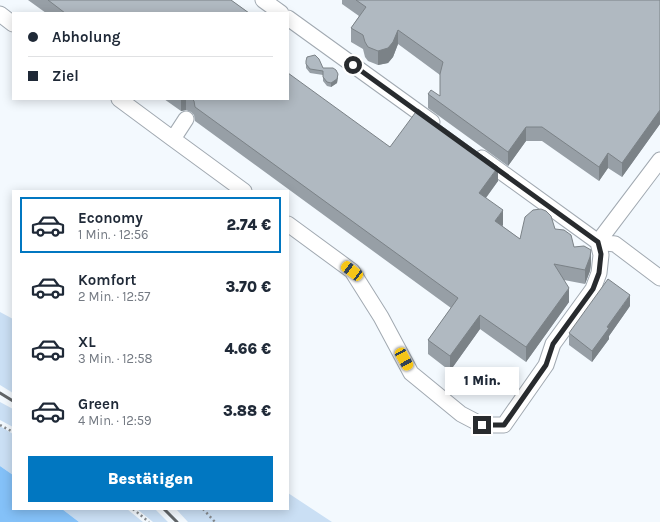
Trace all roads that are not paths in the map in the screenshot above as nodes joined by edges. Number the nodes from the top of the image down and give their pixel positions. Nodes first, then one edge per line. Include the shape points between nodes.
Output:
1 (263, 0) edge
2 (280, 12) edge
3 (0, 14) edge
4 (289, 19) edge
5 (12, 23) edge
6 (120, 100) edge
7 (186, 119) dead end
8 (443, 130) edge
9 (173, 139) junction
10 (469, 149) edge
11 (660, 160) edge
12 (243, 190) edge
13 (289, 225) edge
14 (598, 242) junction
15 (660, 278) edge

1 - 2 lane
3 - 5 lane
4 - 8 lane
6 - 9 lane
7 - 9 lane
9 - 12 lane
10 - 14 lane
11 - 14 lane
13 - 14 lane via 352,271 411,373 461,414 482,425 504,425 546,365 553,344 593,289 599,273 601,254
14 - 15 lane via 616,244

